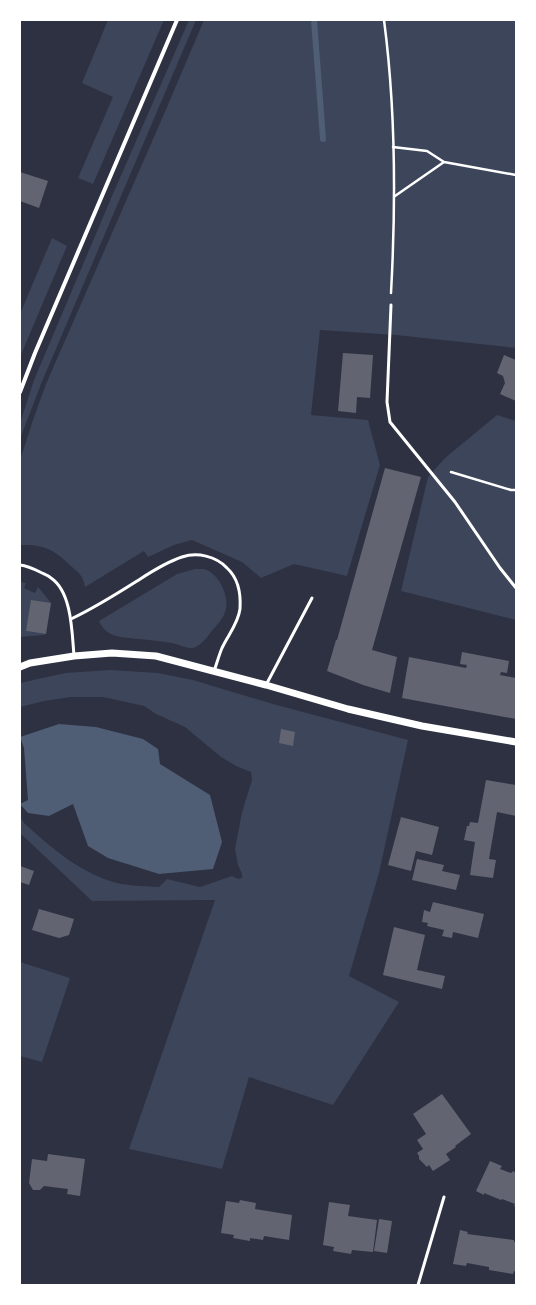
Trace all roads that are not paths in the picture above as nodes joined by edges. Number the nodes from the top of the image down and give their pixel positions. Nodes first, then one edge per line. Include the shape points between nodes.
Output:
1 (177, 20) edge
2 (391, 305) road end
3 (20, 392) edge
4 (20, 565) edge
5 (516, 588) edge
6 (312, 598) dead end
7 (71, 619) junction
8 (74, 656) junction
9 (20, 667) edge
10 (214, 671) junction
11 (266, 685) junction
12 (516, 742) edge
13 (444, 1197) dead end
14 (418, 1285) edge

1 - 3 street
2 - 5 lane via 387,402 390,422 455,502
4 - 7 lane via 53,578 66,596
6 - 11 lane
7 - 8 lane
7 - 10 lane via 161,566 183,556 212,557 234,575 239,591 240,610
8 - 9 street
8 - 10 street via 112,653 156,656
10 - 11 street
11 - 12 street via 355,711 422,726
13 - 14 lane

